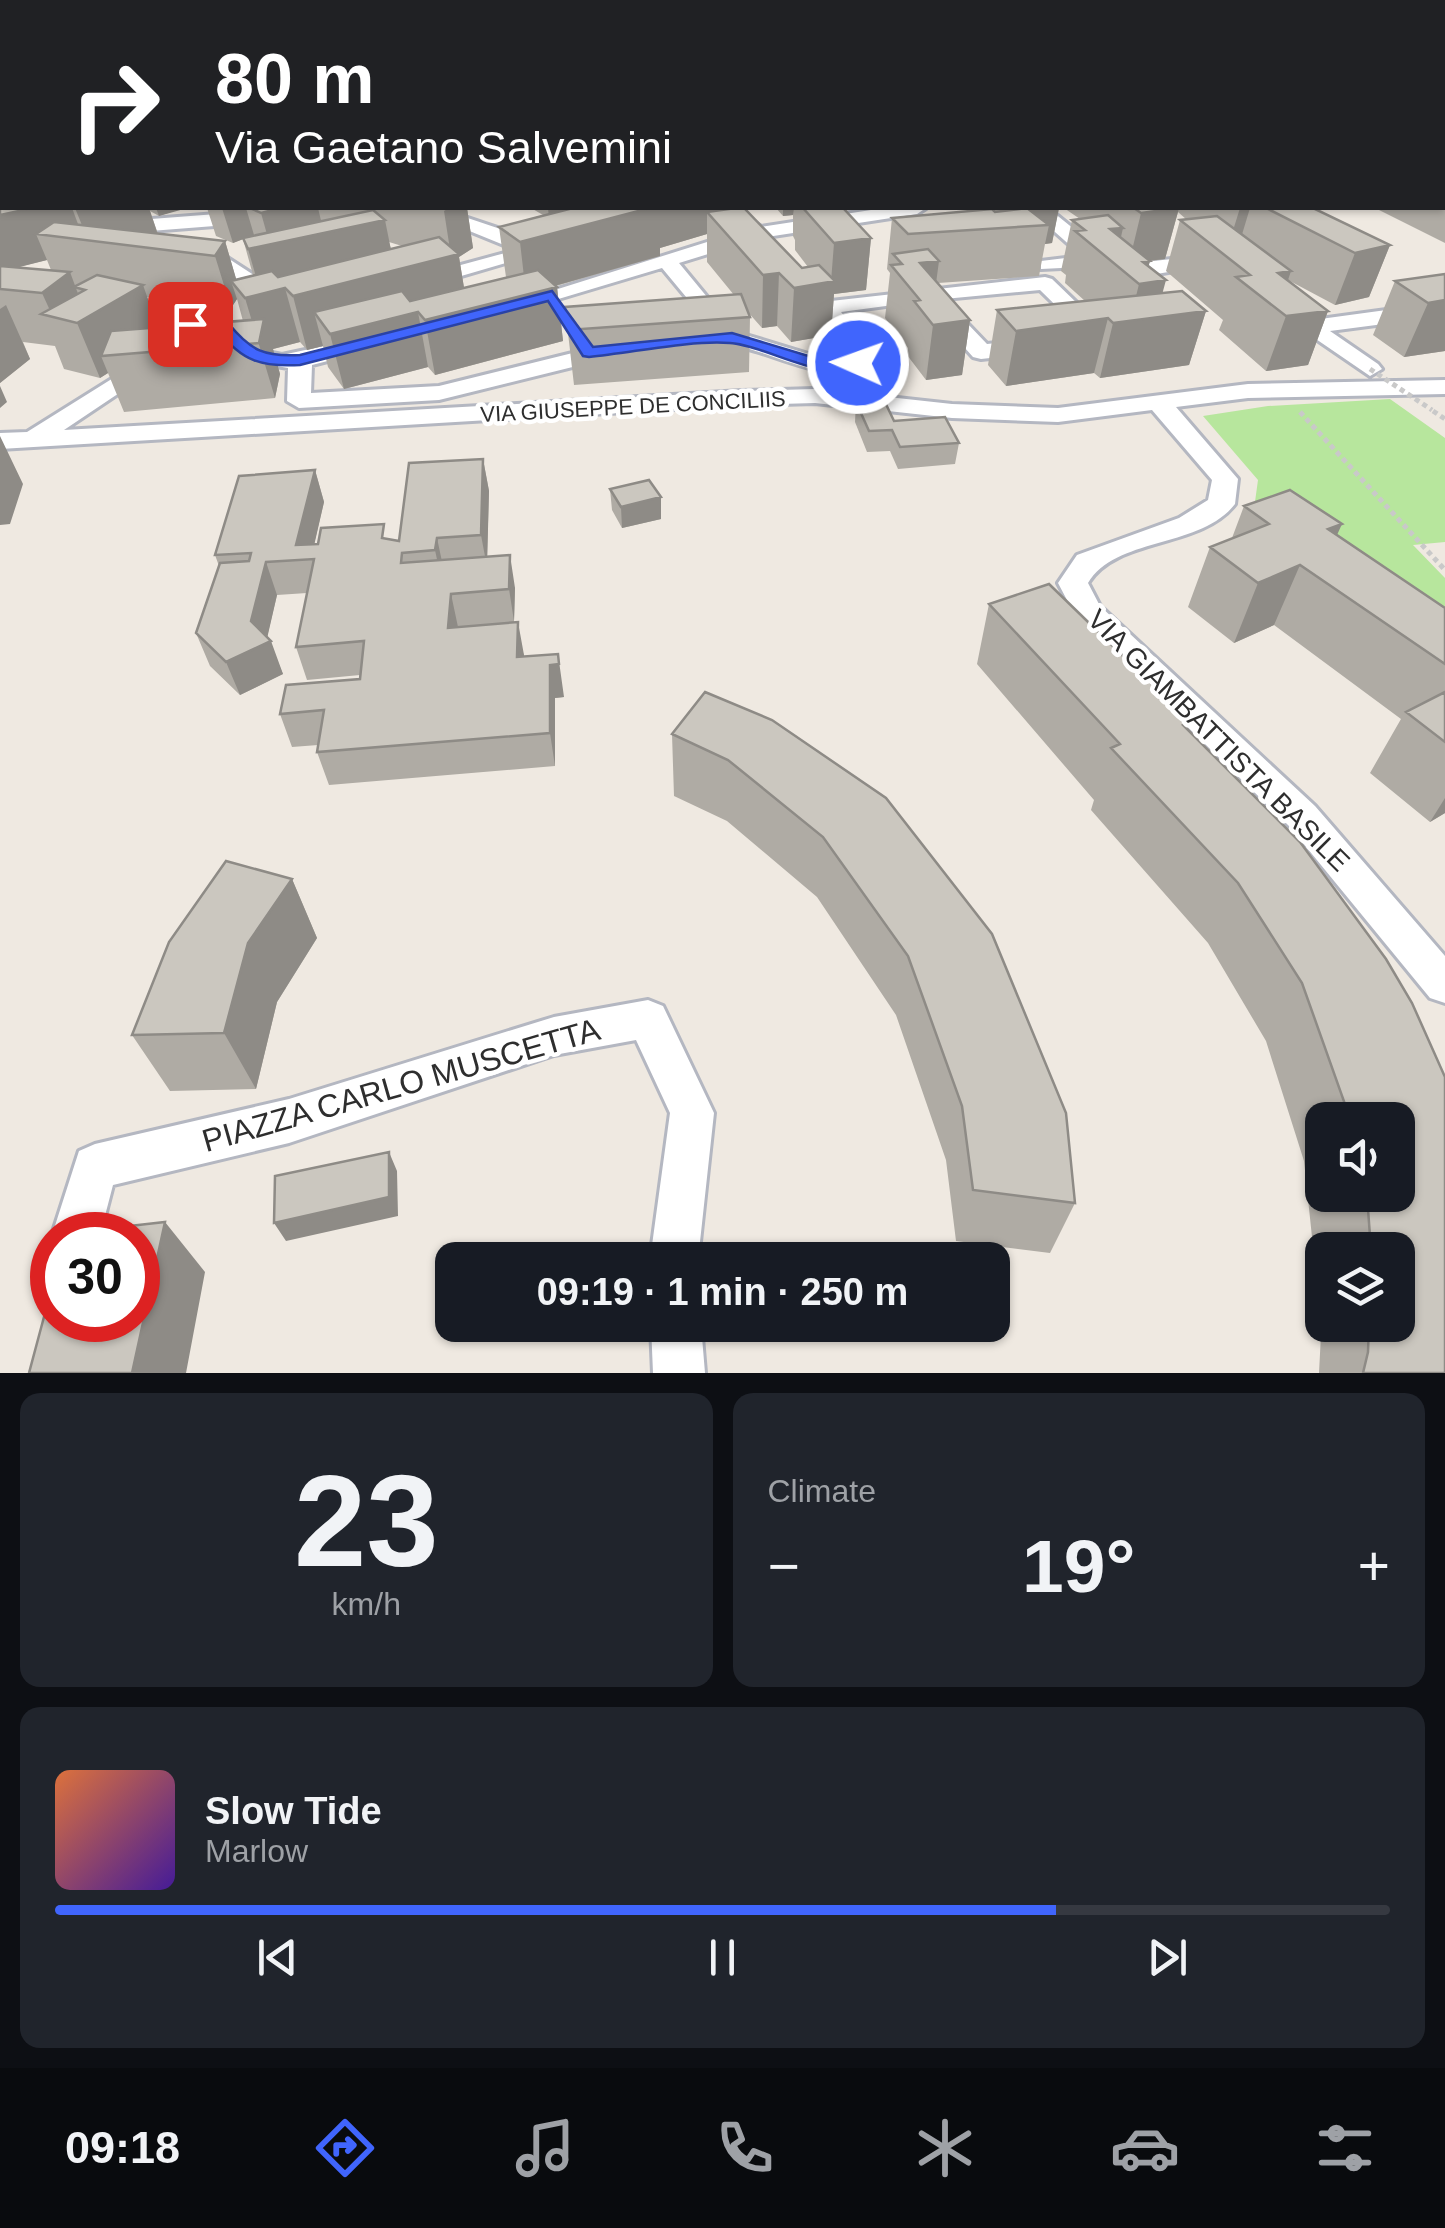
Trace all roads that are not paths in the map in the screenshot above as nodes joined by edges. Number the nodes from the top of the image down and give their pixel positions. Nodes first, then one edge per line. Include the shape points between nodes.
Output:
1 (308, 210) edge
2 (427, 210) edge
3 (726, 210) edge
4 (905, 210) edge
5 (1039, 210) edge
6 (94, 227) edge
7 (757, 233) junction
8 (174, 234) junction
9 (1186, 238) edge
10 (571, 241) edge
11 (536, 251) junction
12 (1024, 254) edge
13 (1100, 260) junction
14 (666, 261) junction
15 (1046, 274) junction
16 (201, 281) edge
17 (399, 287) edge
18 (483, 290) junction
19 (928, 294) junction
20 (1268, 298) edge
21 (826, 308) junction
22 (1445, 309) edge
23 (88, 313) edge
24 (232, 325) junction
25 (1310, 328) junction
26 (392, 338) edge
27 (732, 338) junction
28 (678, 344) edge
29 (642, 347) edge
30 (300, 360) junction
31 (1370, 369) road end
32 (1445, 387) edge
33 (1159, 404) junction
34 (36, 436) junction
35 (0, 441) edge
36 (1445, 984) edge
37 (82, 1212) edge
38 (676, 1242) edge
39 (677, 1342) edge
40 (678, 1373) edge

1 - 8 street
2 - 11 street
3 - 7 street
4 - 7 street
5 - 13 street
6 - 8 street
7 - 14 street
7 - 21 street
8 - 16 street via 262,278
9 - 13 street via 1219,263 1146,270
10 - 11 street
11 - 18 street
12 - 15 street
13 - 15 street
14 - 18 street via 557,302
14 - 27 street
15 - 19 street
15 - 19 street via 1102,338 982,352
17 - 18 street
19 - 21 street
20 - 25 street
21 - 27 street via 854,339 858,363 814,363
22 - 25 street
23 - 24 street
24 - 30 street via 241,350 266,362
24 - 34 street via 176,349
25 - 31 street
26 - 30 street
27 - 28 street
29 - 30 street via 584,345 439,393 299,402
32 - 33 street, VIA GIUSEPPE DE CONCILIIS via 1248,391
33 - 34 street, VIA GIUSEPPE DE CONCILIIS via 1058,415 796,396
33 - 36 street, VIA GIAMBATTISTA BASILE via 1224,479 1221,504 1190,524 1086,560 1073,583 1088,612 1302,816
34 - 35 street, VIA GIUSEPPE DE CONCILIIS
37 - 38 street, PIAZZA CARLO MUSCETTA via 94,1168 290,1120 554,1036 648,1019 692,1113
39 - 40 street

